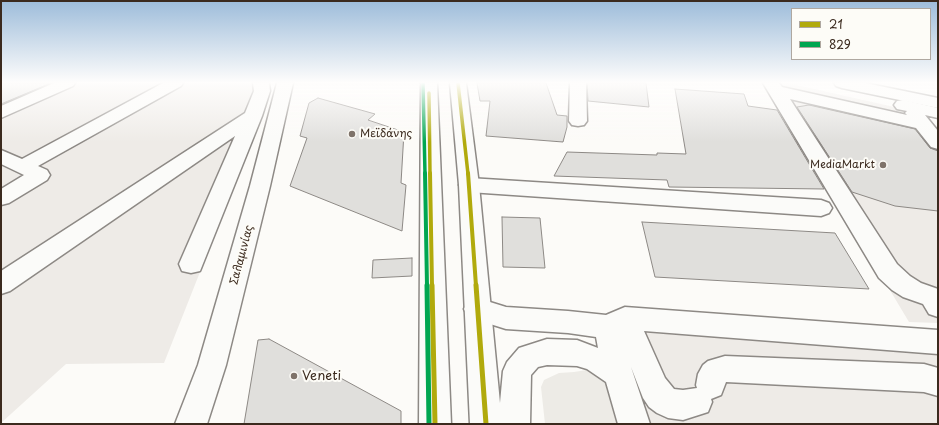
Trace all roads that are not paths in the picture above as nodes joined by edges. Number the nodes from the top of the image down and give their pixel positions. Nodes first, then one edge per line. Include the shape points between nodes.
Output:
1 (23, 103) edge
2 (139, 103) edge
3 (258, 103) edge
4 (280, 103) edge
5 (429, 103) edge
6 (460, 103) edge
7 (578, 103) edge
8 (784, 103) edge
9 (838, 103) edge
10 (894, 103) edge
11 (908, 106) junction
12 (1, 113) edge
13 (938, 113) edge
14 (253, 116) junction
15 (578, 121) dead end
16 (923, 124) junction
17 (938, 143) edge
18 (1, 156) edge
19 (22, 166) junction
20 (469, 185) junction
21 (1, 198) edge
22 (821, 208) dead end
23 (190, 264) dead end
24 (1, 284) edge
25 (938, 306) edge
26 (477, 308) junction
27 (616, 323) junction
28 (938, 342) edge
29 (618, 374) junction
30 (938, 382) edge
31 (191, 424) edge
32 (435, 424) edge
33 (486, 424) edge
34 (514, 424) edge
35 (634, 424) edge

1 - 12 main road
2 - 19 main road
3 - 14 main road
4 - 31 main road, Σαλαμινίας via 212,365
5 - 32 main road
6 - 20 main road
7 - 15 main road
8 - 25 main road via 888,271 912,290 932,297
9 - 16 main road
10 - 11 main road
11 - 13 main road
11 - 16 main road
14 - 23 main road
14 - 24 main road
16 - 17 main road
18 - 19 main road
19 - 21 main road via 40,176
20 - 22 main road
20 - 26 main road
26 - 27 main road via 506,318
26 - 33 main road
27 - 28 main road
27 - 29 main road
27 - 30 main road via 654,388 668,403 683,405 704,394 713,374 725,368 924,378
29 - 34 main road via 598,360 577,354 547,352 535,355 517,371
29 - 35 main road

